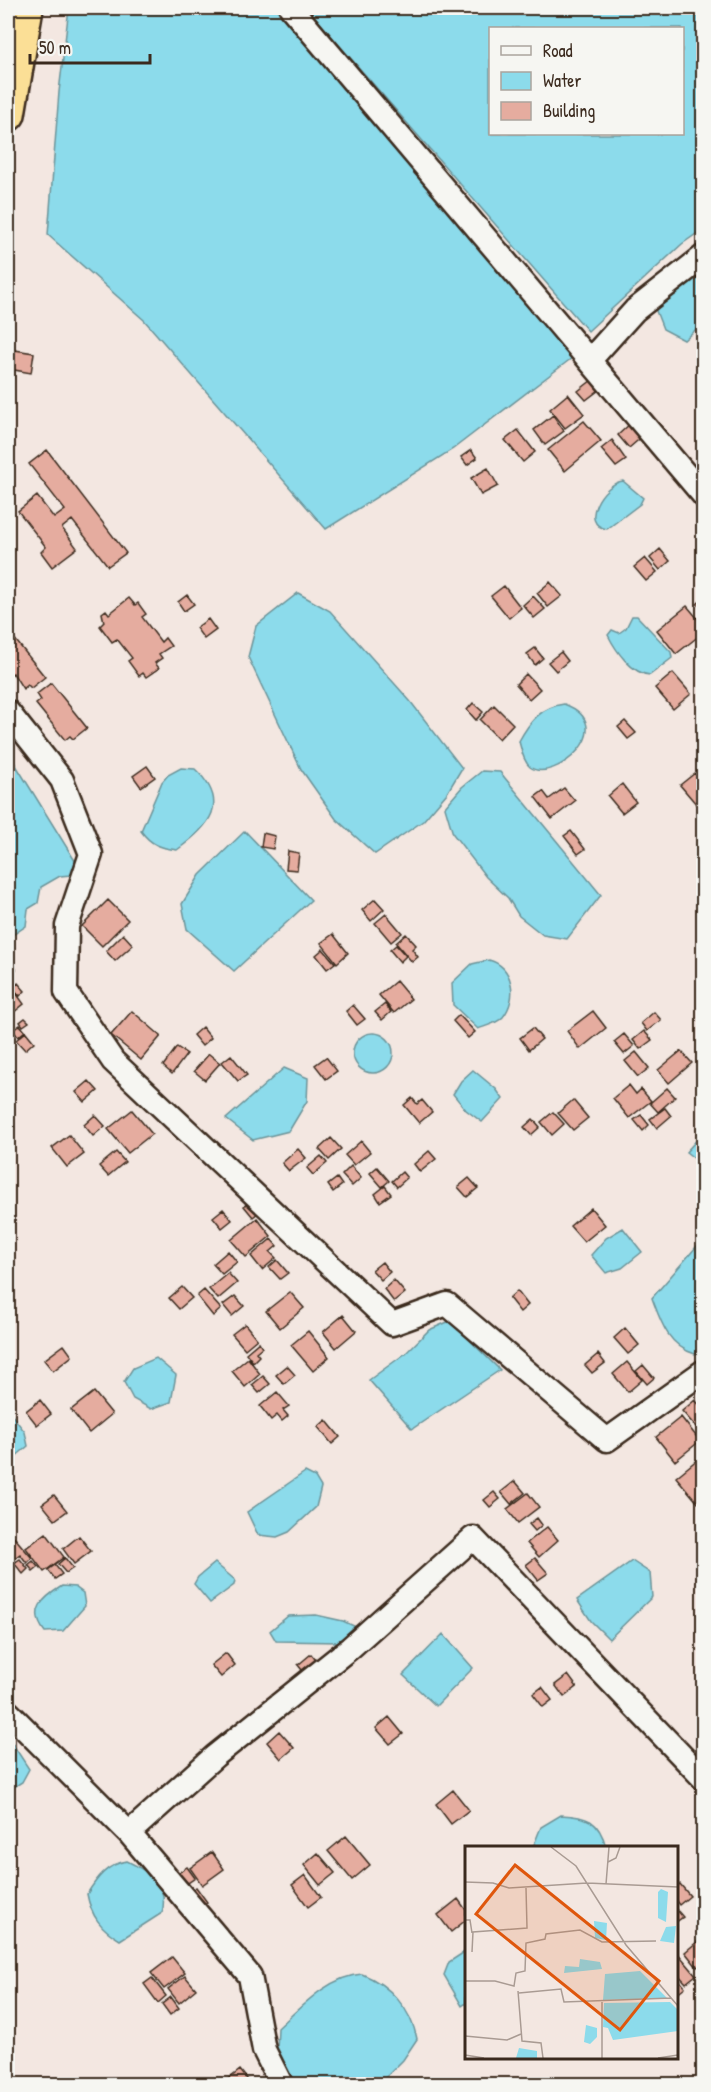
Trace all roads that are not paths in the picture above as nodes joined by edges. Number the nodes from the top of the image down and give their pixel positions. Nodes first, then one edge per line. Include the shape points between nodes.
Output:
1 (26, 8) edge
2 (291, 8) edge
3 (8, 114) edge
4 (704, 256) edge
5 (590, 360) junction
6 (704, 496) edge
7 (8, 712) edge
8 (704, 1371) edge
9 (8, 1712) edge
10 (704, 1779) edge
11 (129, 1833) junction
12 (281, 2085) edge

1 - 3 highway
2 - 5 street
4 - 5 street via 635,310
5 - 6 street
7 - 8 street via 62,780 91,854 67,926 66,992 113,1061 392,1324 447,1304 607,1440
9 - 11 street
10 - 11 street via 473,1538 350,1648 215,1756
11 - 12 street via 249,1976 264,2050

